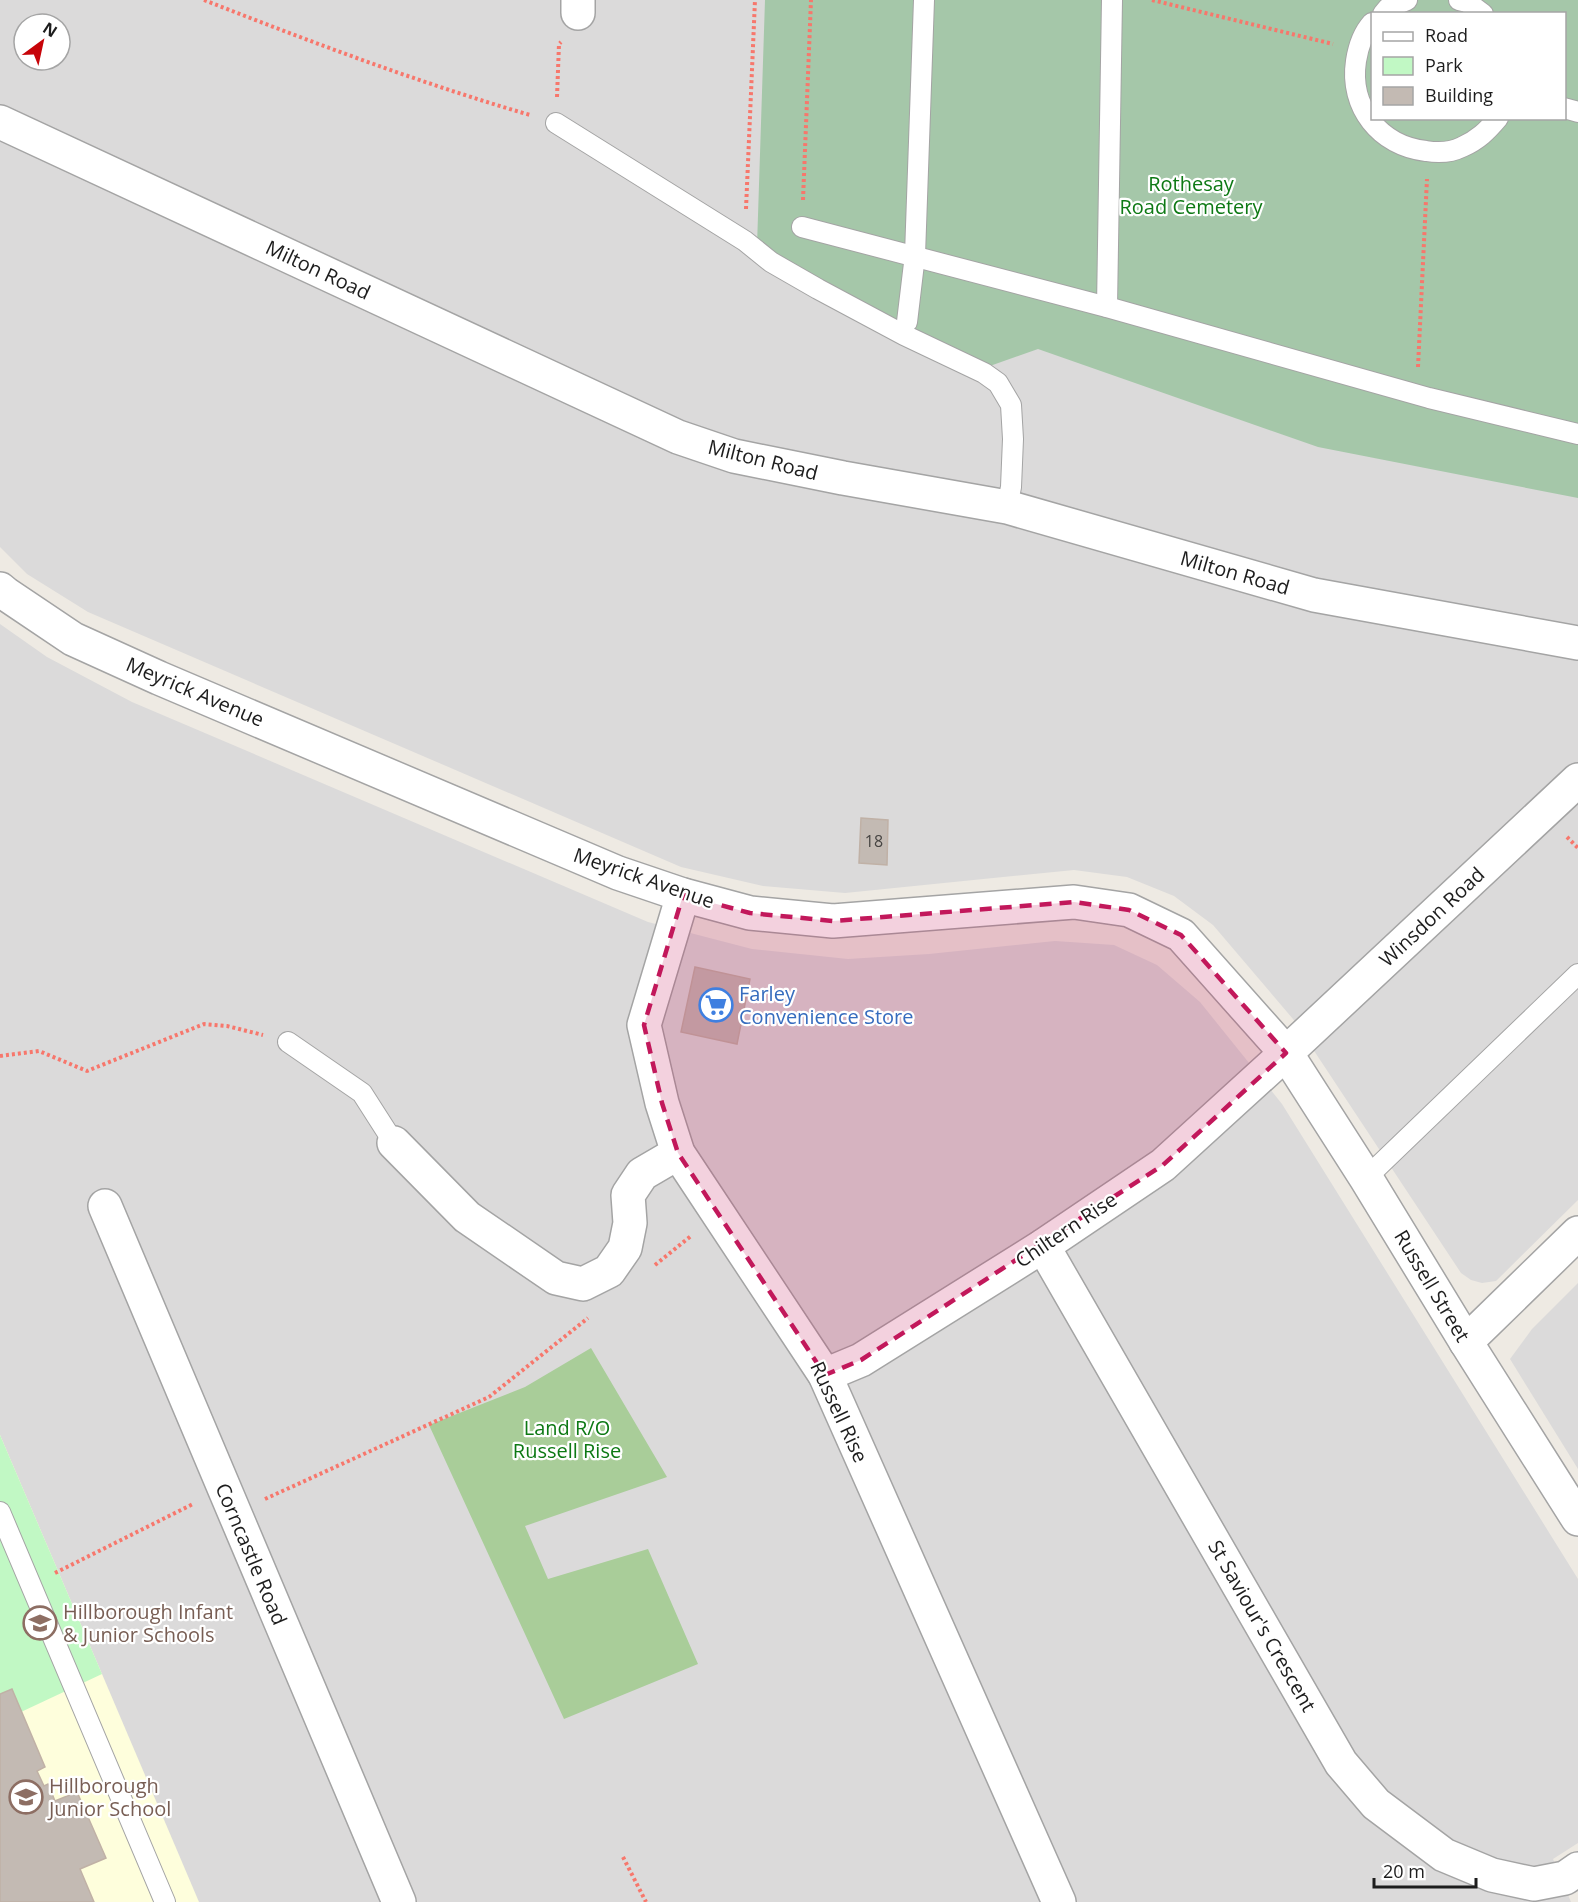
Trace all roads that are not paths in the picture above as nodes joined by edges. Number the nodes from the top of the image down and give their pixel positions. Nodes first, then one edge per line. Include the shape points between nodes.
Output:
1 (924, 0) edge
2 (1112, 0) edge
3 (1407, 0) edge
4 (1459, 0) edge
5 (1385, 12) edge
6 (1480, 12) edge
7 (1371, 25) edge
8 (1496, 120) edge
9 (0, 123) edge
10 (556, 123) road end
11 (802, 227) road end
12 (915, 255) junction
13 (1107, 307) junction
14 (907, 322) dead end
15 (1578, 434) edge
16 (1007, 507) junction
17 (0, 589) edge
18 (1578, 643) edge
19 (1578, 780) edge
20 (683, 895) junction
21 (1578, 974) edge
22 (288, 1042) road end
23 (1286, 1053) junction
24 (394, 1143) joint
25 (678, 1153) junction
26 (1366, 1178) junction
27 (105, 1206) dead end
28 (1578, 1233) edge
29 (1043, 1246) junction
30 (1466, 1342) junction
31 (825, 1375) junction
32 (0, 1512) edge
33 (1578, 1519) edge
34 (1578, 1869) edge
35 (1491, 1888) edge
36 (165, 1902) edge
37 (399, 1902) edge
38 (1059, 1902) edge

1 - 12 lane
2 - 13 lane
3 - 5 lane
4 - 6 lane
7 - 8 lane via 1358,50 1354,75 1358,100 1370,122 1389,139 1412,150 1437,152 1461,148 1483,136
9 - 16 street, Milton Road via 678,437 734,456
10 - 16 lane via 745,241 771,262 998,382 1011,405 1013,427
11 - 12 lane
12 - 13 lane
12 - 14 lane
13 - 15 lane via 1417,395
16 - 18 street, Milton Road via 1314,595
17 - 20 street, Meyrick Avenue via 73,639 618,873
19 - 23 street, Winsdon Road
20 - 23 street, Meyrick Avenue via 750,913 833,921 1074,902 1130,910 1180,934
20 - 25 street, Russell Rise via 644,1025
21 - 26 lane
22 - 24 lane via 362,1093
23 - 26 street, Russell Street
23 - 29 street, Chiltern Rise via 1163,1164
24 - 25 street via 467,1216 556,1278 583,1284 609,1271 625,1248 630,1222 628,1195 642,1174
25 - 31 street, Russell Rise
26 - 30 street, Russell Street
27 - 37 street, Corncastle Road
28 - 30 street
29 - 31 street, Chiltern Rise via 861,1360
29 - 35 street, St Saviour's Crescent via 1341,1763 1376,1804
30 - 33 street, Russell Street
31 - 38 street, Russell Rise
32 - 36 lane
34 - 35 street, St Saviour's Crescent via 1565,1878

